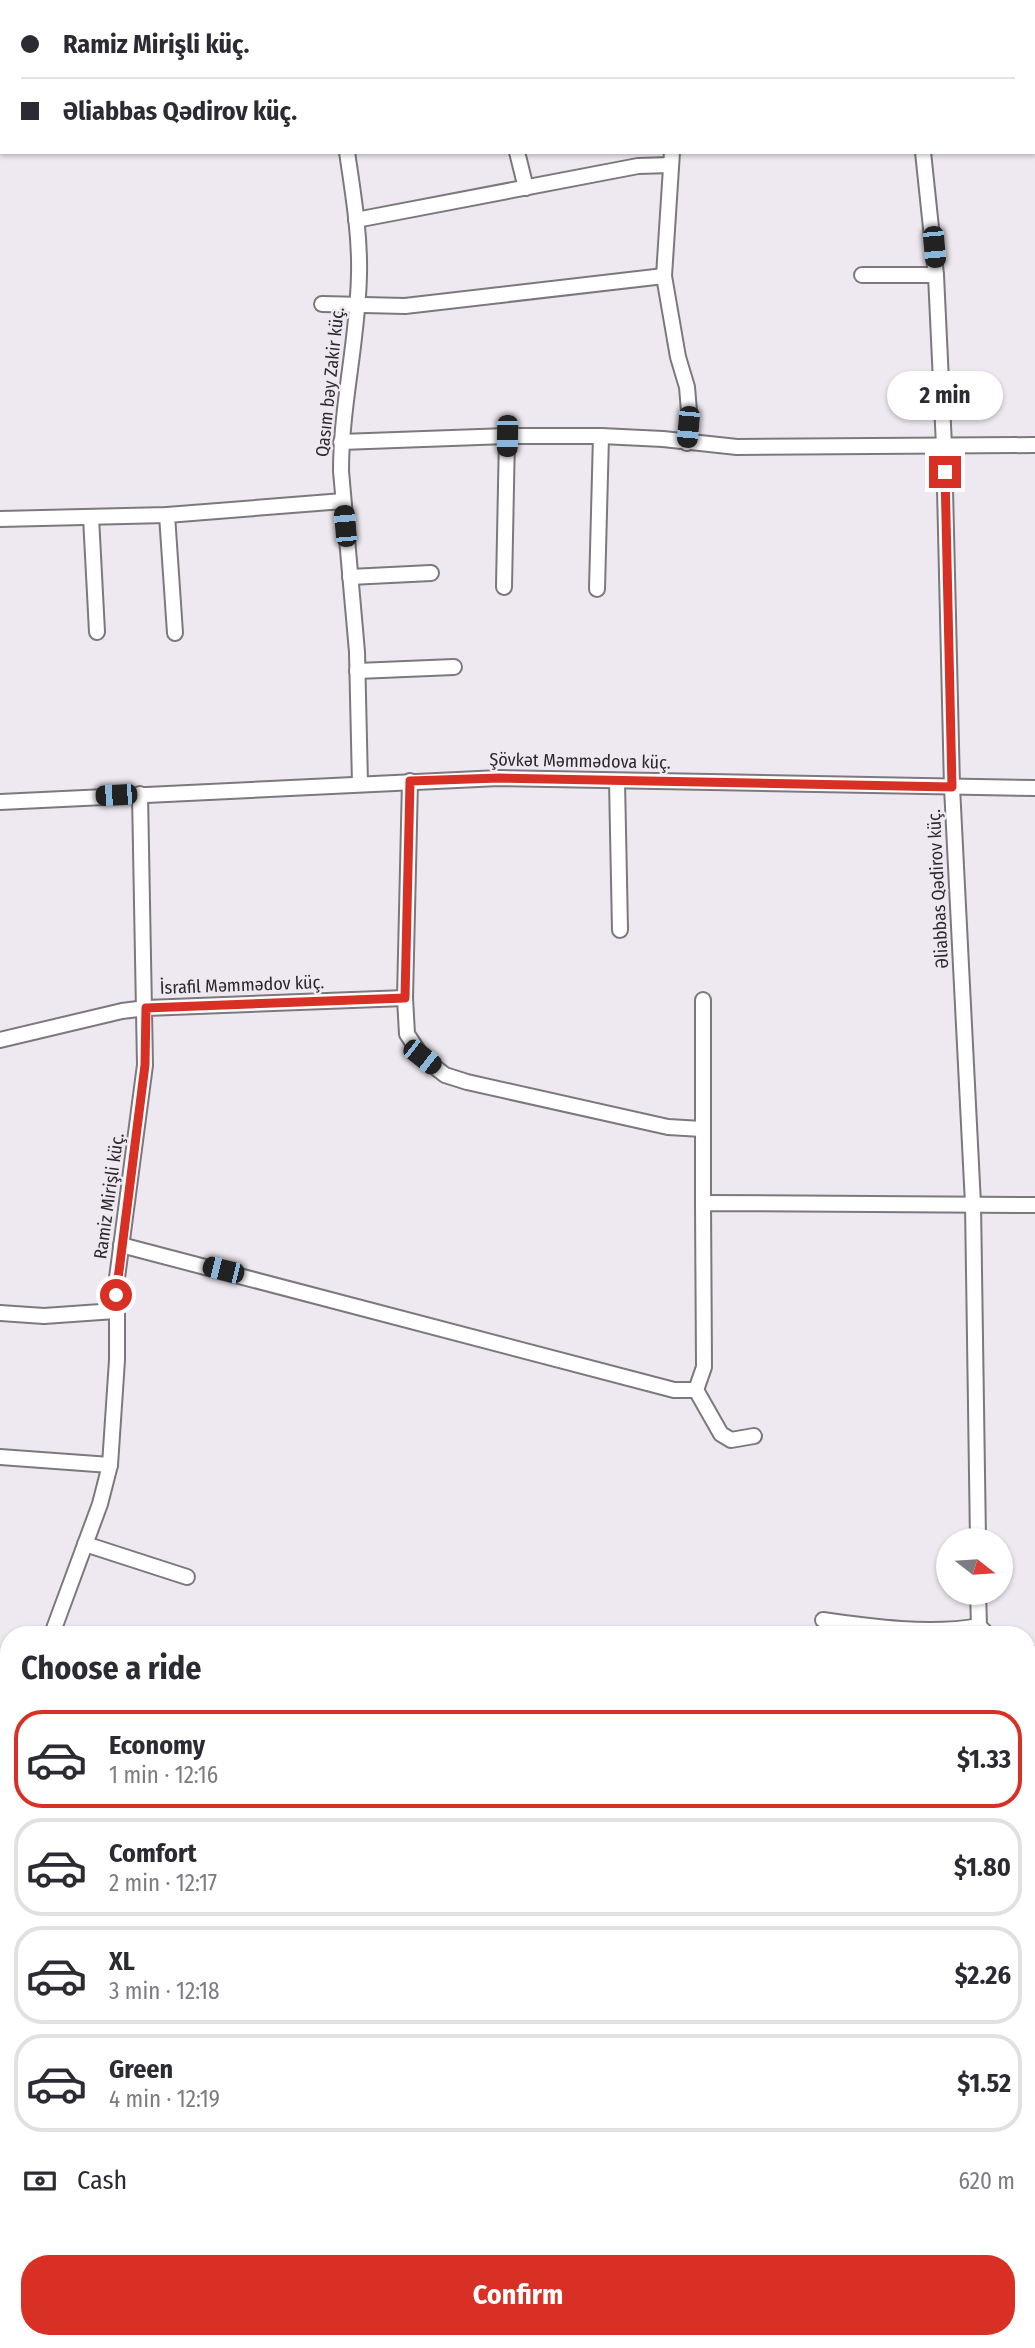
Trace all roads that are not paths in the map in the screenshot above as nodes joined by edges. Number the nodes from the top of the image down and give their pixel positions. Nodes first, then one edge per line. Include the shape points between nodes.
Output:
1 (347, 154) edge
2 (518, 154) edge
3 (923, 154) edge
4 (671, 159) edge
5 (526, 188) junction
6 (356, 220) junction
7 (862, 275) dead end
8 (936, 275) junction
9 (664, 276) junction
10 (322, 304) dead end
11 (357, 305) junction
12 (507, 436) junction
13 (601, 436) junction
14 (341, 443) junction
15 (687, 443) junction
16 (1035, 445) edge
17 (944, 446) junction
18 (343, 501) junction
19 (167, 515) junction
20 (91, 517) junction
21 (0, 519) edge
22 (431, 573) dead end
23 (350, 577) junction
24 (504, 587) dead end
25 (597, 589) dead end
26 (97, 632) dead end
27 (175, 633) dead end
28 (454, 667) dead end
29 (357, 671) junction
30 (410, 781) junction
31 (617, 781) junction
32 (360, 784) junction
33 (952, 787) junction
34 (1035, 788) edge
35 (140, 794) junction
36 (0, 802) edge
37 (620, 930) dead end
38 (405, 998) junction
39 (704, 1000) dead end
40 (146, 1008) junction
41 (0, 1040) edge
42 (702, 1129) junction
43 (703, 1203) junction
44 (973, 1204) junction
45 (1035, 1205) edge
46 (121, 1245) junction
47 (115, 1311) junction
48 (0, 1313) edge
49 (696, 1390) junction
50 (754, 1436) dead end
51 (0, 1457) edge
52 (110, 1465) junction
53 (978, 1528) edge
54 (85, 1544) junction
55 (187, 1577) dead end
56 (980, 1605) edge
57 (823, 1620) dead end
58 (54, 1626) edge
59 (860, 1626) edge
60 (982, 1626) edge

1 - 6 street, Qasım bəy Zakir küç.
2 - 5 street
3 - 8 street, Əliabbas Qədirov küç.
4 - 5 street
4 - 9 street
5 - 6 street
6 - 11 street, Qasım bəy Zakir küç.
7 - 8 street
8 - 17 street, Əliabbas Qədirov küç.
9 - 11 street via 405,306
9 - 15 street via 687,387
10 - 11 street
11 - 14 street, Qasım bəy Zakir küç.
12 - 13 street
12 - 14 street
12 - 24 street
13 - 15 street
13 - 25 street
14 - 18 street, Qasım bəy Zakir küç.
15 - 17 street
16 - 17 street
17 - 33 street, Əliabbas Qədirov küç.
18 - 19 street
18 - 23 street, Qasım bəy Zakir küç.
19 - 20 street
19 - 27 street
20 - 21 street
20 - 26 street
22 - 23 street
23 - 29 street, Qasım bəy Zakir küç.
28 - 29 street
29 - 32 street, Qasım bəy Zakir küç.
30 - 31 street, Şövkət Məmmədova küç.
30 - 32 street, Şövkət Məmmədova küç.
30 - 38 street
31 - 33 street, Şövkət Məmmədova küç.
31 - 37 street
32 - 35 street, Şövkət Məmmədova küç.
33 - 34 street, Şövkət Məmmədova küç.
33 - 44 street, Əliabbas Qədirov küç.
35 - 36 street, Şövkət Məmmədova küç.
35 - 40 street, Ramiz Mirişli küç.
38 - 40 street, İsrafil Məmmədov küç.
38 - 42 street via 407,1034 422,1057 445,1075 668,1127
39 - 42 street
40 - 41 street, İsrafil Məmmədov küç.
40 - 46 street, Ramiz Mirişli küç. via 145,1065
42 - 43 street
43 - 44 street
43 - 49 street via 705,1367
44 - 45 street
44 - 53 street, Əliabbas Qədirov küç.
46 - 47 street, Ramiz Mirişli küç.
46 - 49 street via 674,1390
47 - 48 street
47 - 52 street, Ramiz Mirişli küç. via 117,1360
49 - 50 street via 722,1434 731,1440
51 - 52 street
52 - 54 street, Ramiz Mirişli küç.
54 - 55 street
54 - 58 street, Ramiz Mirişli küç.
56 - 60 street
57 - 59 street

